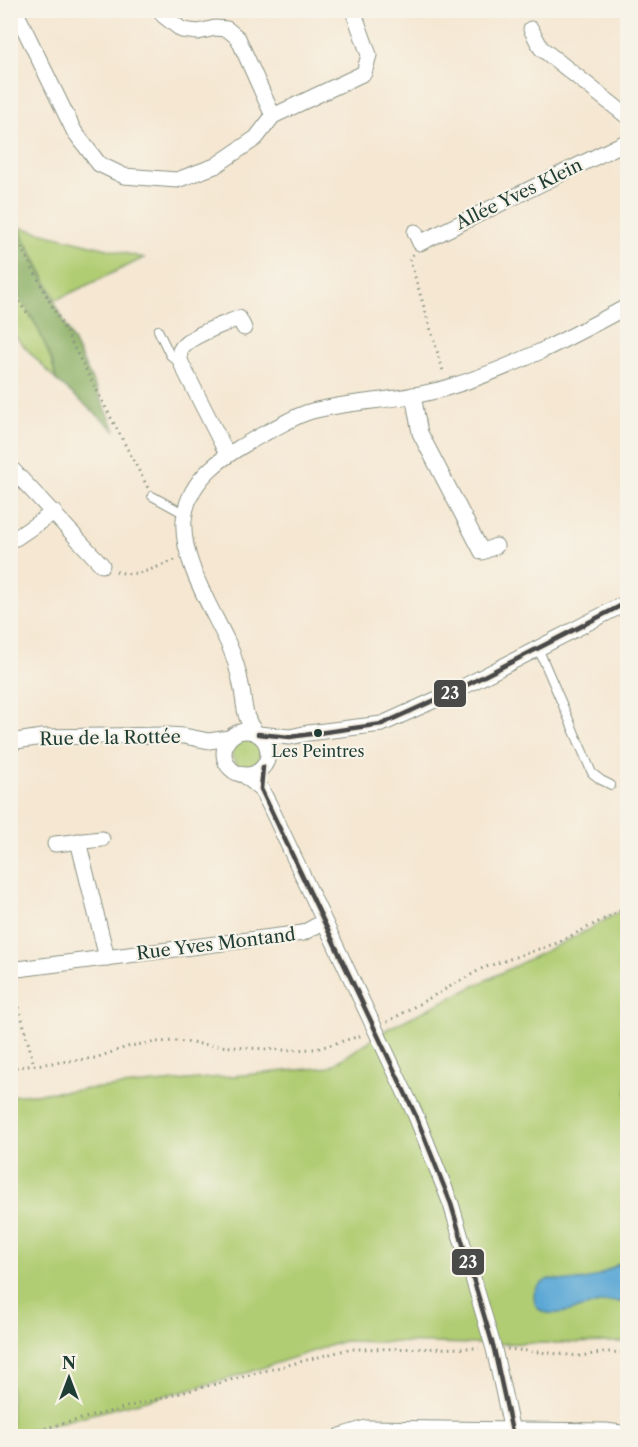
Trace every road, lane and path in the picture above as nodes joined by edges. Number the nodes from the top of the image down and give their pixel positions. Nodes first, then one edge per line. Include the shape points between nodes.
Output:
1 (15, 10) edge
2 (160, 10) edge
3 (353, 10) edge
4 (531, 29) dead end
5 (273, 116) junction
6 (627, 117) edge
7 (627, 141) edge
8 (10, 226) edge
9 (418, 237) joint
10 (10, 286) edge
11 (627, 306) edge
12 (30, 316) dead end
13 (244, 328) dead end
14 (158, 330) dead end
15 (182, 365) junction
16 (458, 384) junction
17 (413, 395) junction
18 (227, 454) junction
19 (10, 467) edge
20 (152, 496) joint
21 (54, 512) junction
22 (185, 514) junction
23 (10, 539) edge
24 (496, 546) dead end
25 (188, 555) junction
26 (102, 565) joint
27 (627, 602) edge
28 (538, 648) junction
29 (253, 729) junction
30 (233, 736) junction
31 (290, 737) junction
32 (209, 741) junction
33 (10, 742) edge
34 (224, 756) junction
35 (266, 762) junction
36 (244, 775) junction
37 (611, 784) dead end
38 (261, 789) junction
39 (102, 838) dead end
40 (78, 841) junction
41 (55, 844) dead end
42 (627, 907) edge
43 (323, 922) junction
44 (107, 958) junction
45 (10, 972) edge
46 (376, 1030) junction
47 (34, 1065) junction
48 (10, 1068) edge
49 (494, 1349) junction
50 (627, 1353) edge
51 (512, 1433) edge
52 (627, 1434) edge
53 (16, 1437) edge
54 (340, 1437) edge

1 - 5 street via 74,131 99,164 124,176 177,180 215,166 256,138
2 - 5 street via 182,30 227,29 238,38
3 - 5 street via 369,56 364,73
4 - 6 street via 541,48
7 - 9 street, Allée Yves Klein
8 - 20 path
9 - 16 path via 410,260 446,381
10 - 12 path
11 - 16 street via 537,355
13 - 15 street via 239,318 191,339 180,351
14 - 15 lane via 170,355
15 - 18 street
16 - 17 street
17 - 18 street via 312,411
17 - 24 street via 420,433 482,552
18 - 22 street via 200,480
19 - 21 street
20 - 22 lane
21 - 23 street
21 - 26 street
22 - 25 street
25 - 26 path via 135,574 123,574
25 - 29 street via 234,656
27 - 28 street
28 - 31 street via 382,724
28 - 37 lane via 592,773
29 - 30 street
29 - 31 street
29 - 35 street via 266,744
30 - 32 street, Rue de la Rottée
30 - 34 street via 226,743
31 - 35 street
32 - 33 street, Rue de la Rottée via 168,735 42,737
32 - 34 street
34 - 36 street via 231,769
35 - 36 street via 251,775
35 - 38 street
36 - 38 street
38 - 43 street
39 - 40 street
40 - 41 street
40 - 44 street
42 - 46 path via 556,943 483,968
43 - 44 street, Rue Yves Montand via 303,933
43 - 46 street
44 - 45 street, Rue Yves Montand
45 - 47 path
46 - 47 path via 316,1049 156,1042 95,1058
46 - 49 street via 451,1204
47 - 48 path
49 - 50 path via 580,1356
49 - 51 street
49 - 53 path via 349,1348
51 - 52 street
51 - 54 street via 366,1428

